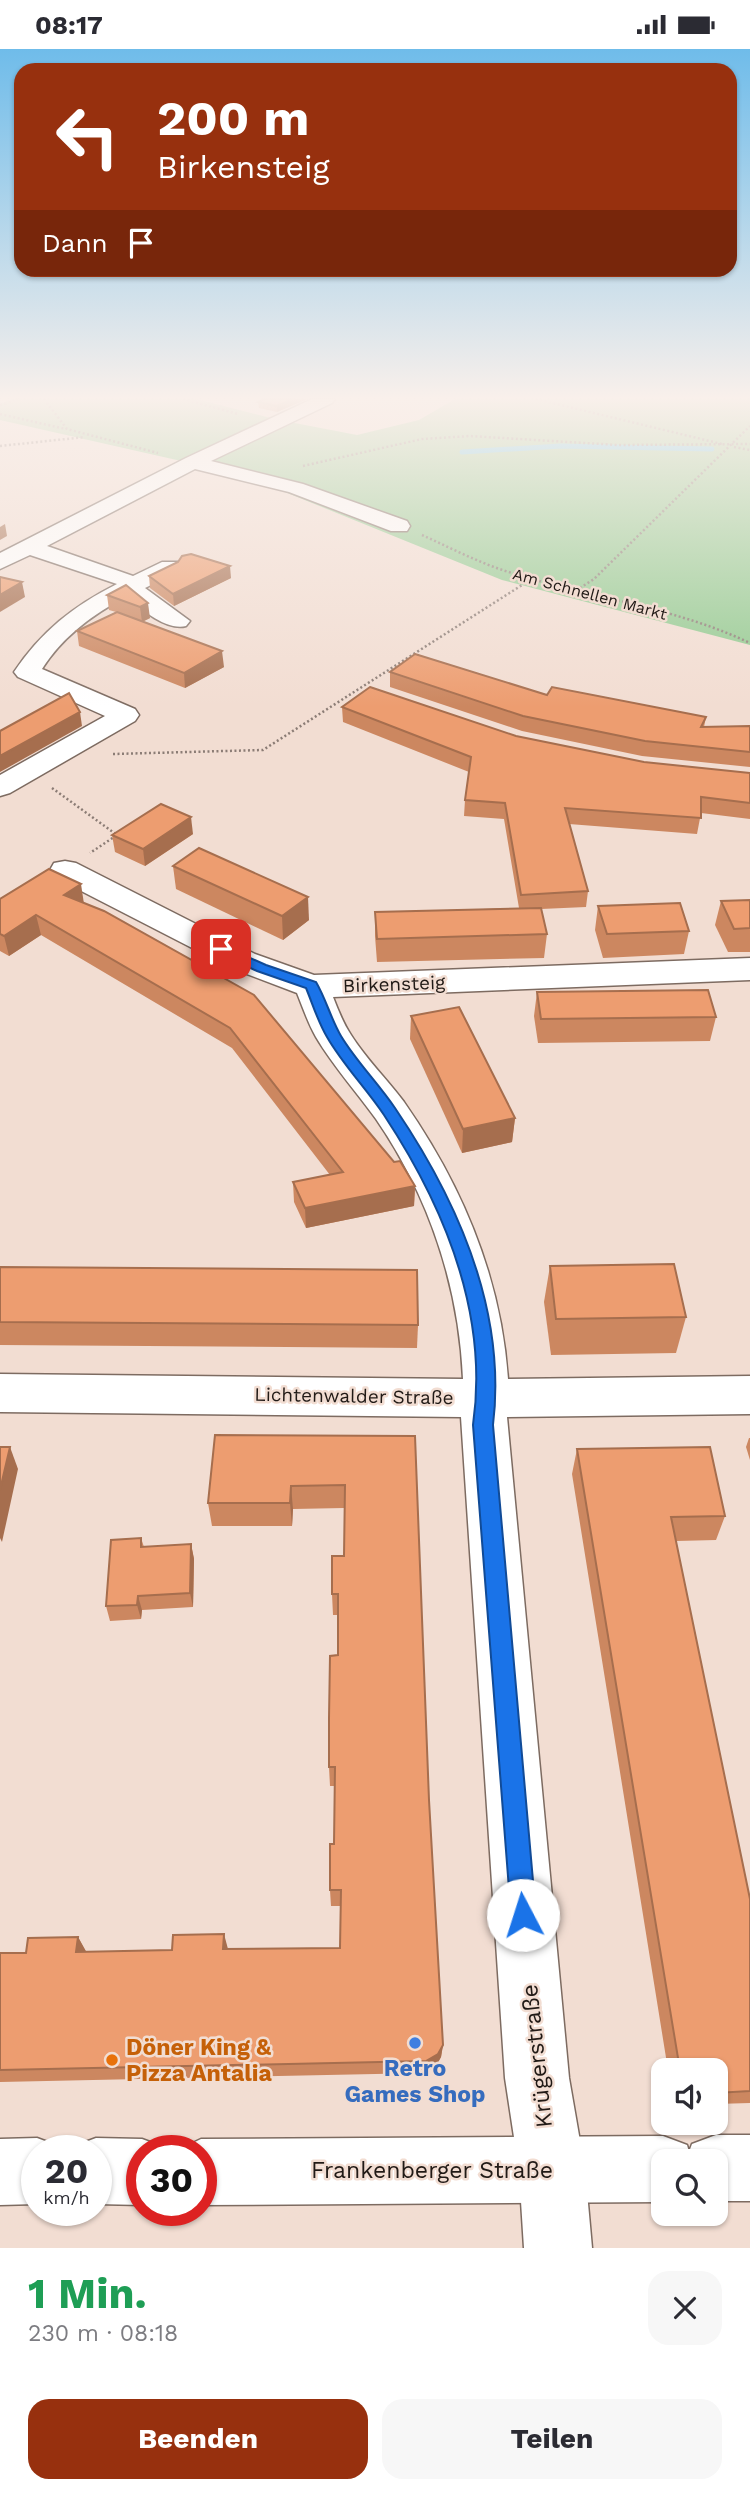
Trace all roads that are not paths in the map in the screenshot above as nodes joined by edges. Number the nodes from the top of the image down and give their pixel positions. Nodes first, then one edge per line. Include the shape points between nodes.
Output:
1 (116, 502) edge
2 (333, 502) edge
3 (399, 526) road end
4 (28, 547) junction
5 (0, 562) edge
6 (170, 567) edge
7 (128, 583) junction
8 (178, 621) dead end
9 (0, 787) edge
10 (65, 870) road end
11 (750, 969) edge
12 (312, 986) junction
13 (0, 1393) edge
14 (750, 1395) edge
15 (487, 1398) junction
16 (728, 2168) edge
17 (750, 2168) edge
18 (651, 2169) edge
19 (551, 2170) junction
20 (21, 2171) edge
21 (0, 2172) edge
22 (217, 2172) edge
23 (558, 2248) edge

1 - 4 street
2 - 3 street
4 - 5 street
4 - 7 street
6 - 7 street
7 - 8 street
7 - 9 street via 84,610 37,654 27,672 126,715
10 - 12 street, Birkensteig via 243,961
11 - 12 street, Birkensteig
12 - 15 street, Krügerstraße via 334,1037 388,1109 446,1209 477,1302
13 - 15 street, Lichtenwalder Straße
14 - 15 street, Lichtenwalder Straße
15 - 19 street, Krügerstraße via 483,1425 536,2064
16 - 17 street
18 - 19 street, Frankenberger Straße
19 - 22 street, Frankenberger Straße
19 - 23 street, Krügerstraße
20 - 21 street

